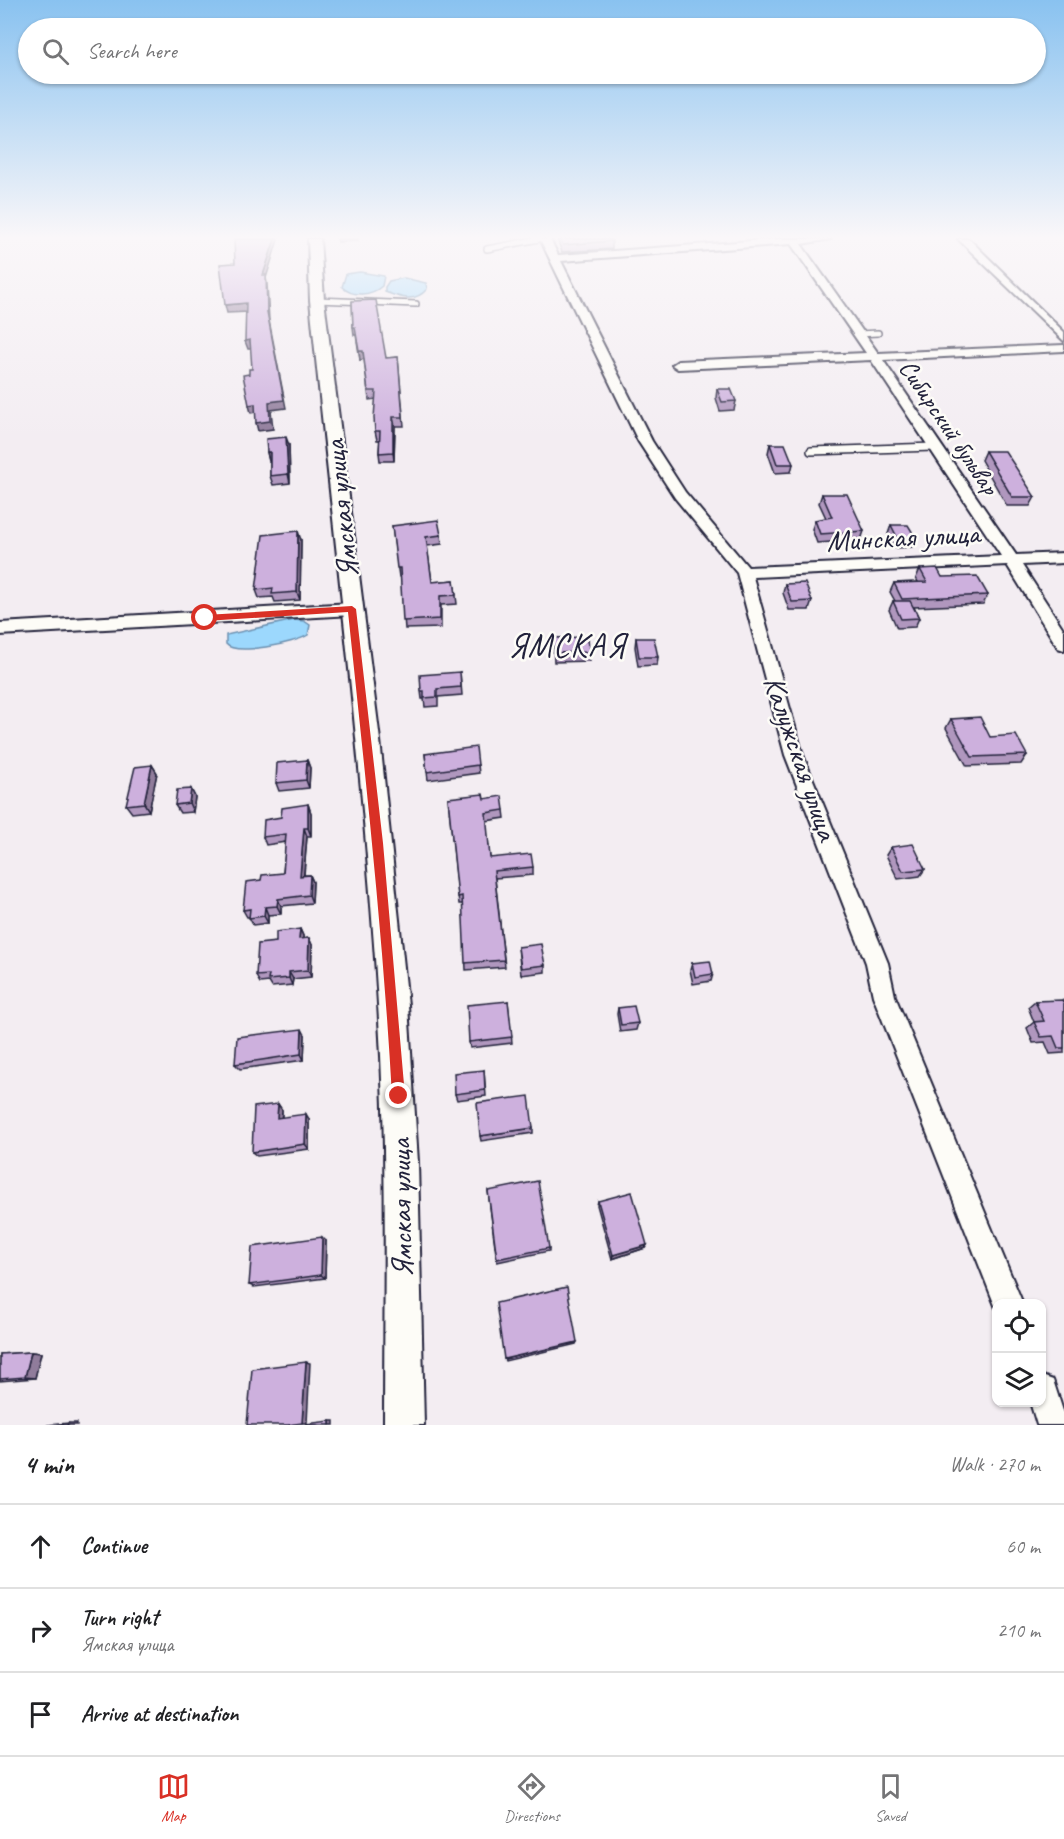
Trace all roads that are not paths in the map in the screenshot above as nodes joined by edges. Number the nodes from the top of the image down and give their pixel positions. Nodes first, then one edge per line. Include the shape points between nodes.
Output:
1 (318, 306) edge
2 (578, 306) edge
3 (839, 306) edge
4 (1031, 306) edge
5 (878, 333) dead end
6 (857, 334) junction
7 (1064, 338) edge
8 (1064, 348) edge
9 (872, 357) junction
10 (678, 365) dead end
11 (934, 447) junction
12 (811, 451) dead end
13 (1064, 558) edge
14 (1011, 559) junction
15 (744, 572) junction
16 (352, 609) junction
17 (0, 629) edge
18 (1064, 644) edge
19 (1007, 1299) edge
20 (1046, 1406) edge
21 (404, 1425) edge
22 (1052, 1425) edge

1 - 16 main road, Ямская улица
2 - 15 street, Калужская улица via 645,441 680,495
3 - 6 street, Сибирский бульвар
4 - 7 street
5 - 6 lane
6 - 9 street, Сибирский бульвар
8 - 9 street
9 - 10 street
9 - 11 street, Сибирский бульвар
11 - 12 lane
11 - 14 street, Сибирский бульвар
13 - 14 street, Минская улица
14 - 15 street, Минская улица
14 - 18 street, Сибирский бульвар
15 - 19 street, Калужская улица via 794,755 877,963 884,996
16 - 17 street
16 - 21 main road, Ямская улица via 393,1006 403,1220
20 - 22 street

